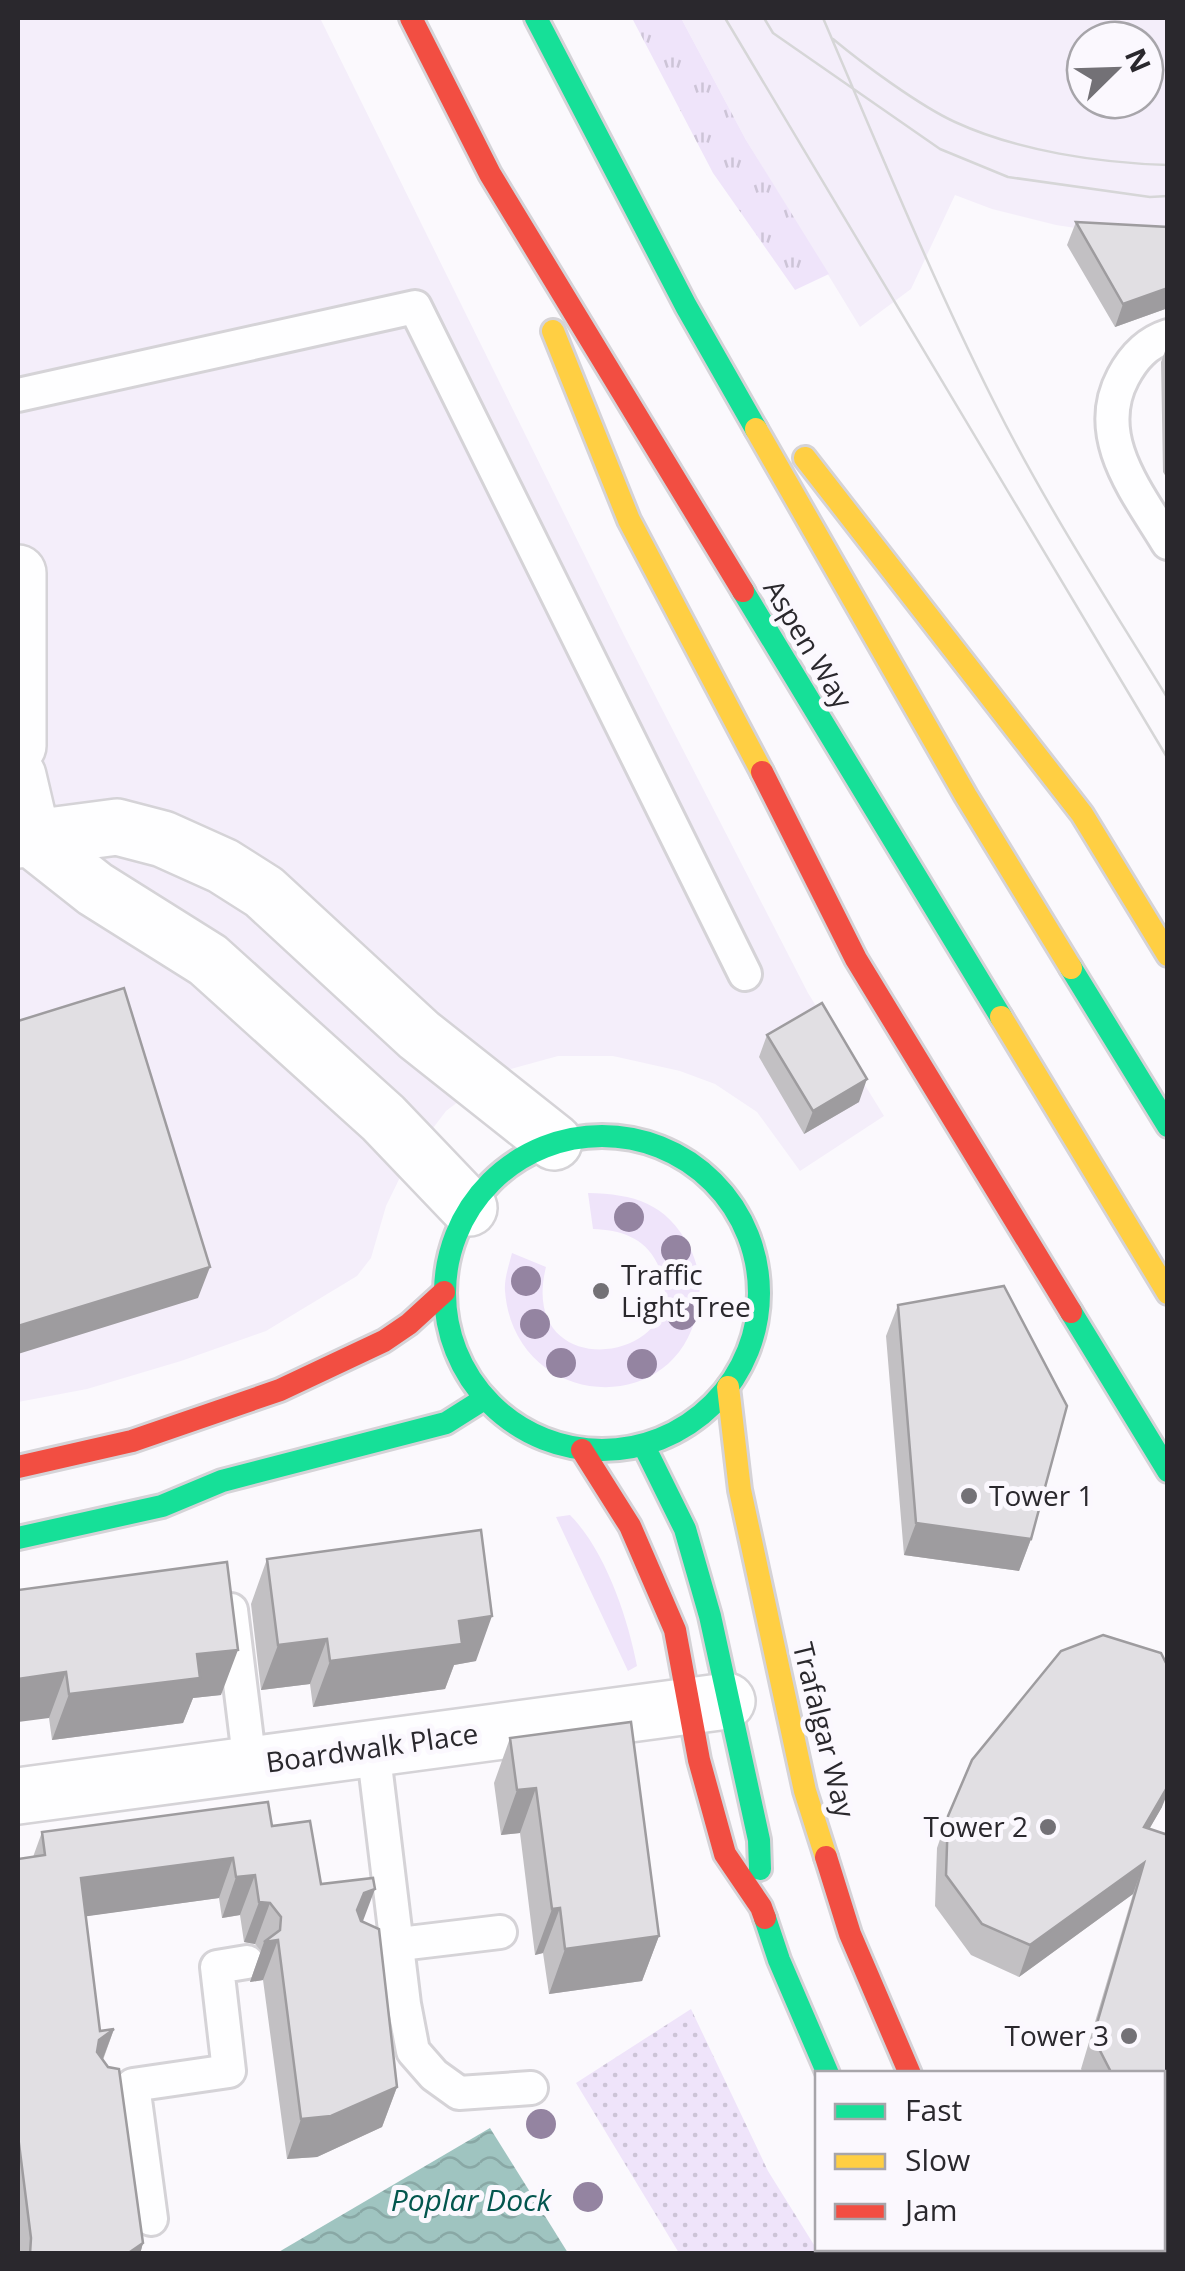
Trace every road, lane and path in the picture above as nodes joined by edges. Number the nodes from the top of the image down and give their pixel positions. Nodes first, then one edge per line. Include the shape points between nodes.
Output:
1 (410, 18) edge
2 (536, 18) edge
3 (490, 174) junction
4 (686, 306) junction
5 (1168, 336) edge
6 (18, 396) edge
7 (1168, 543) edge
8 (18, 573) edge
9 (18, 746) edge
10 (18, 776) edge
11 (25, 840) edge
12 (1168, 954) edge
13 (745, 974) dead end
14 (1168, 1126) edge
15 (554, 1142) junction
16 (469, 1208) junction
17 (444, 1292) junction
18 (1168, 1293) edge
19 (728, 1387) junction
20 (484, 1398) junction
21 (644, 1446) junction
22 (582, 1450) junction
23 (18, 1467) edge
24 (1168, 1471) edge
25 (18, 1538) edge
26 (228, 1584) edge
27 (708, 1704) junction
28 (373, 1748) junction
29 (250, 1765) junction
30 (18, 1796) edge
31 (762, 1907) junction
32 (500, 1932) dead end
33 (397, 1944) junction
34 (362, 1949) edge
35 (247, 1962) dead end
36 (827, 2071) edge
37 (909, 2071) edge
38 (531, 2088) dead end
39 (150, 2218) dead end

1 - 3 main road, Aspen Way
2 - 4 main road
3 - 18 main road, Aspen Way
3 - 24 main road via 629,520 856,959
4 - 12 main road via 1082,814
4 - 14 main road via 966,796
5 - 7 lane via 1131,362 1116,391 1112,420 1117,458
6 - 13 lane via 415,307
8 - 9 street
10 - 11 street
11 - 15 street via 117,826 223,866 264,892 419,1034
11 - 16 street via 208,960 383,1118
15 - 16 main road via 506,1168
15 - 19 main road via 631,1138 669,1150 728,1198 748,1234 758,1273 758,1313 748,1352
16 - 17 main road via 450,1248
17 - 20 main road via 454,1349
17 - 23 main road via 404,1329 269,1396 111,1447
19 - 21 main road via 705,1413
19 - 37 main road, Trafalgar Way via 740,1490 805,1791 850,1934
20 - 22 main road via 529,1433
20 - 25 main road via 446,1423 222,1481 162,1506
21 - 22 main road
21 - 27 main road via 685,1529 710,1616
22 - 27 main road via 630,1526
26 - 29 lane
27 - 28 street, Boardwalk Place
27 - 31 main road via 759,1840
27 - 31 main road via 699,1760 724,1854
28 - 29 street, Boardwalk Place
28 - 33 lane
29 - 30 street, Boardwalk Place
31 - 36 main road
32 - 33 lane
33 - 34 lane
33 - 38 lane via 413,2051 434,2075 459,2093
35 - 39 lane via 216,1967 229,2070 117,2087

